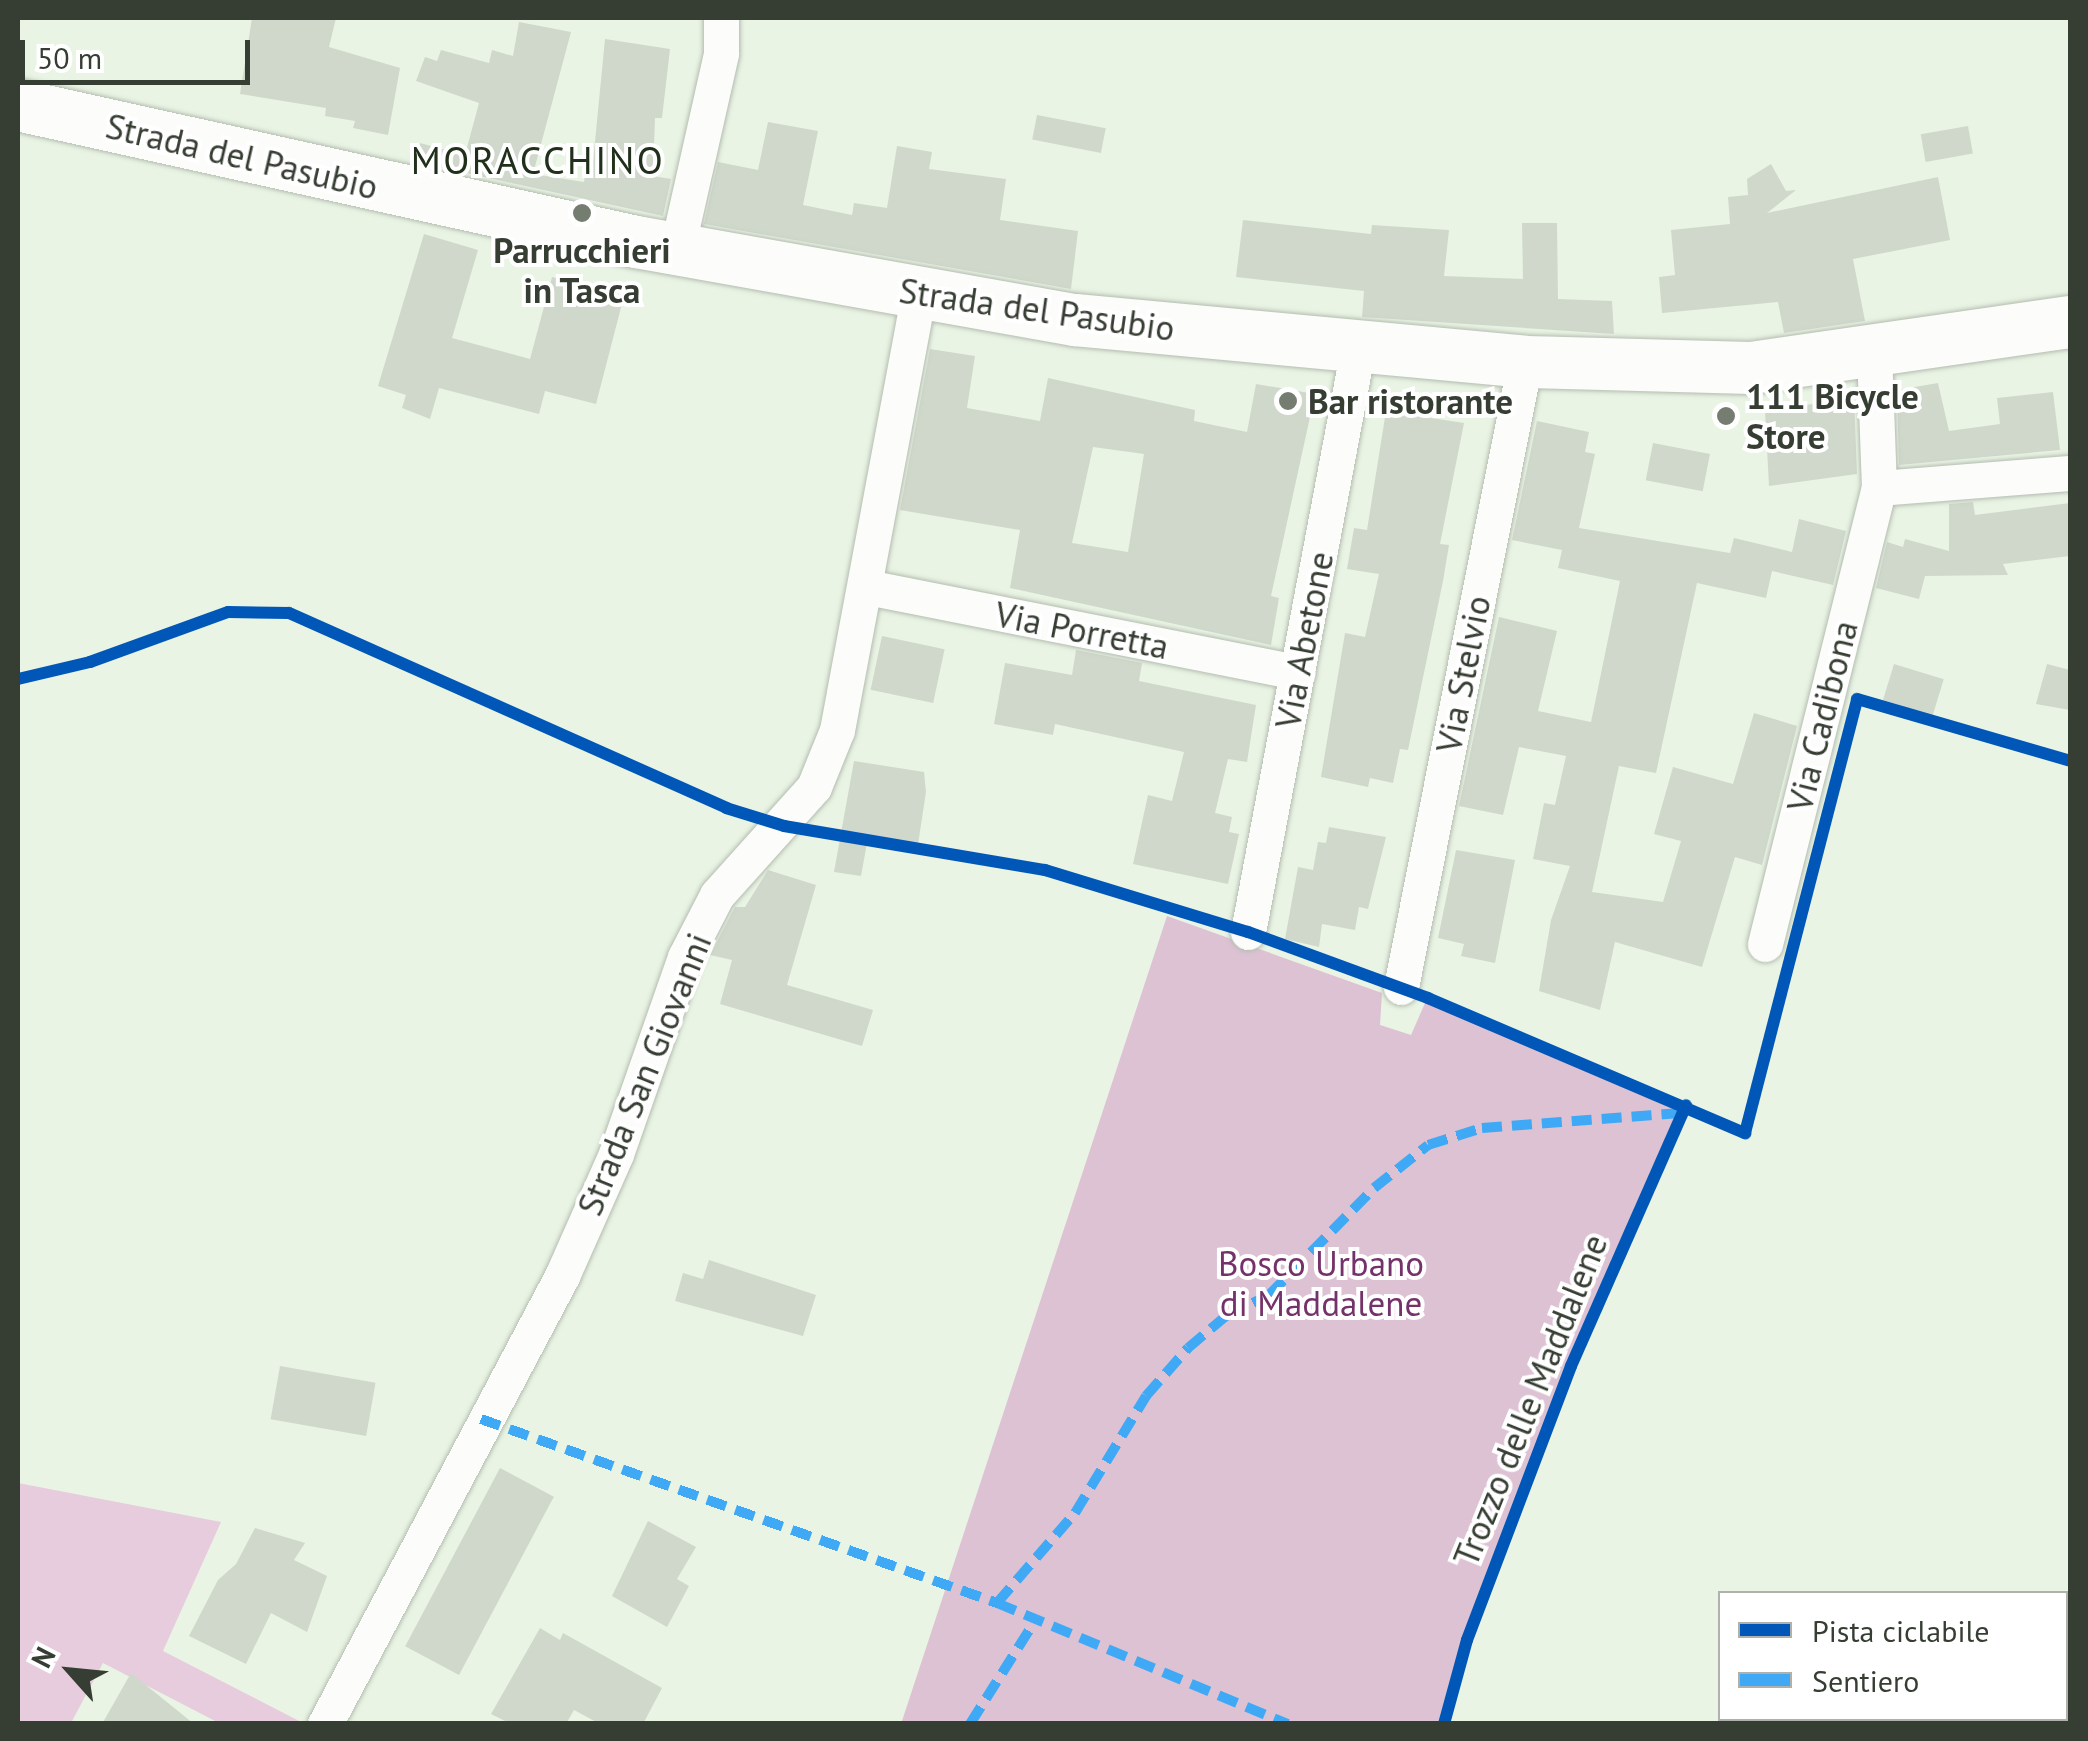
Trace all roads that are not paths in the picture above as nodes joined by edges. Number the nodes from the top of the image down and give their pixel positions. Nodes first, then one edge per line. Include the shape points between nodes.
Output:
1 (721, 18) edge
2 (18, 106) edge
3 (677, 249) junction
4 (919, 293) junction
5 (2070, 322) edge
6 (1358, 348) junction
7 (1874, 354) junction
8 (1525, 362) junction
9 (2070, 472) edge
10 (1879, 488) junction
11 (866, 587) junction
12 (1298, 672) junction
13 (1248, 932) dead end
14 (1765, 944) dead end
15 (1401, 987) dead end
16 (325, 1724) edge

1 - 3 street via 721,52
2 - 3 main road, Strada del Pasubio
3 - 4 main road, Strada del Pasubio
4 - 6 main road, Strada del Pasubio via 1075,320
4 - 11 street, Strada San Giovanni
5 - 7 main road, Strada del Pasubio
6 - 8 main road, Strada del Pasubio
6 - 12 street, Via Abetone
7 - 8 main road, Strada del Pasubio via 1751,368
7 - 10 street, Via Cadibona
8 - 15 street, Via Stelvio
9 - 10 street
10 - 14 street, Via Cadibona
11 - 12 street, Via Porretta
11 - 16 street, Strada San Giovanni via 837,730 814,787 718,895 685,956 616,1154 562,1276
12 - 13 street, Via Abetone

